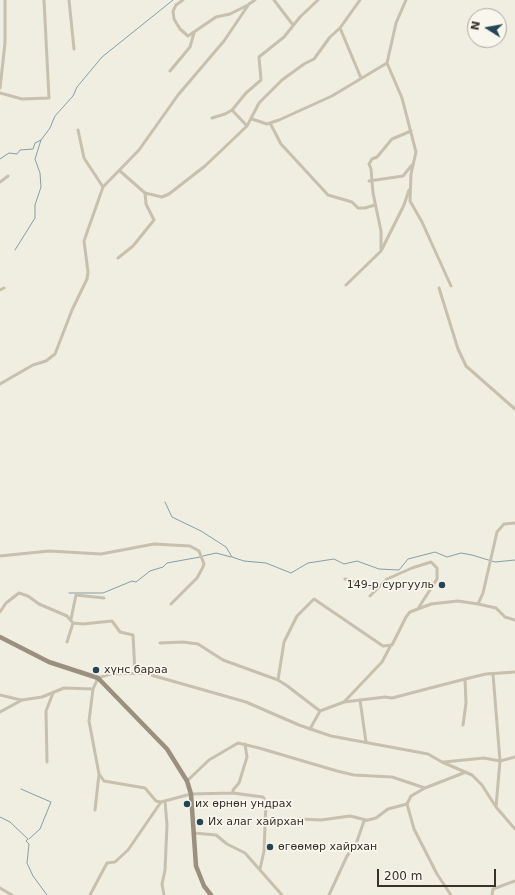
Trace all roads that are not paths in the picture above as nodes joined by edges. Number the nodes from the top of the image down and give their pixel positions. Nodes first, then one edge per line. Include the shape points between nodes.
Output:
1 (5, 0) edge
2 (44, 0) edge
3 (69, 0) edge
4 (183, 0) edge
5 (255, 0) edge
6 (274, 0) edge
7 (318, 0) edge
8 (360, 0) edge
9 (406, 0) edge
10 (249, 4) junction
11 (293, 25) junction
12 (340, 28) junction
13 (194, 33) junction
14 (74, 49) dead end
15 (387, 63) junction
16 (170, 71) dead end
17 (362, 78) junction
18 (0, 88) edge
19 (0, 93) edge
20 (232, 110) junction
21 (212, 118) dead end
22 (252, 119) junction
23 (270, 123) junction
24 (247, 126) junction
25 (78, 130) dead end
26 (410, 131) junction
27 (413, 164) junction
28 (120, 171) junction
29 (8, 176) dead end
30 (370, 180) junction
31 (0, 182) edge
32 (103, 187) junction
33 (410, 187) junction
34 (145, 193) junction
35 (375, 205) junction
36 (381, 251) junction
37 (118, 258) dead end
38 (346, 285) dead end
39 (451, 286) dead end
40 (4, 288) dead end
41 (439, 288) dead end
42 (0, 290) edge
43 (0, 384) edge
44 (515, 408) edge
45 (515, 523) edge
46 (0, 556) edge
47 (345, 579) dead end
48 (377, 589) junction
49 (370, 596) dead end
50 (104, 598) dead end
51 (171, 604) dead end
52 (478, 604) junction
53 (419, 607) junction
54 (0, 612) edge
55 (515, 620) edge
56 (72, 621) junction
57 (0, 637) edge
58 (67, 642) dead end
59 (160, 643) dead end
60 (392, 645) junction
61 (515, 672) edge
62 (136, 673) junction
63 (493, 674) junction
64 (98, 678) junction
65 (465, 679) junction
66 (278, 680) junction
67 (92, 689) junction
68 (53, 693) junction
69 (0, 694) edge
70 (22, 700) junction
71 (360, 700) junction
72 (344, 702) junction
73 (320, 711) junction
74 (0, 712) edge
75 (463, 725) dead end
76 (310, 729) junction
77 (366, 742) junction
78 (245, 744) junction
79 (515, 757) edge
80 (500, 760) junction
81 (47, 762) dead end
82 (442, 762) junction
83 (466, 772) junction
84 (99, 774) junction
85 (187, 781) junction
86 (425, 788) junction
87 (233, 793) junction
88 (191, 794) junction
89 (165, 801) junction
90 (161, 802) junction
91 (407, 804) junction
92 (496, 807) junction
93 (95, 810) dead end
94 (299, 820) dead end
95 (369, 821) junction
96 (515, 829) edge
97 (194, 833) junction
98 (260, 869) junction
99 (515, 881) edge
100 (0, 888) edge
101 (12, 895) edge
102 (90, 895) edge
103 (164, 895) edge
104 (211, 895) edge
105 (282, 895) edge
106 (329, 895) edge
107 (451, 895) edge
108 (492, 895) edge

1 - 18 street via 5,43
2 - 19 street via 49,98 22,99
3 - 14 street
4 - 13 street via 173,11 174,18 180,29 188,36
5 - 10 street
6 - 11 street
7 - 11 street
8 - 12 street
9 - 15 street via 396,23
10 - 13 street via 230,14 216,17
10 - 28 street via 224,41 178,95 139,150
11 - 20 street via 284,37 259,57 261,80
12 - 17 street
12 - 22 street via 314,59 282,80 259,103
13 - 16 street via 190,47
15 - 17 street
15 - 26 street via 402,98
17 - 23 street via 332,96
20 - 21 street
20 - 24 street
22 - 23 street
22 - 24 street
23 - 35 street via 282,144 328,195 352,202 358,208
24 - 34 street via 205,166 169,194 162,197
25 - 32 street via 84,158
26 - 27 street via 416,152
26 - 30 street via 392,139 377,157 372,158 369,164
27 - 30 street via 403,176
27 - 33 street
28 - 32 street
28 - 34 street
29 - 31 street
30 - 35 street
32 - 43 street via 84,241 87,279 55,354
33 - 36 street via 404,206
33 - 39 street via 410,201
34 - 37 street via 146,204 154,220 133,246
35 - 36 street via 381,231
36 - 38 street
40 - 42 street
41 - 44 street via 466,366
45 - 52 street via 500,527
46 - 51 street via 49,551 100,554 154,544 190,546 199,551 204,564 197,578
47 - 48 street
48 - 49 street
48 - 53 street via 387,579 431,562 437,568 437,579
50 - 56 street via 76,594
52 - 53 street via 458,602
52 - 55 street via 496,608 505,617
53 - 60 street via 406,617
54 - 56 street via 6,603 20,593
56 - 58 street
56 - 62 street via 83,624 112,621 120,632 133,635
57 - 64 street via 49,662
59 - 66 street via 198,644 223,660
60 - 66 street via 383,646 314,599 297,616 284,642
60 - 72 street via 382,662
61 - 63 street
62 - 64 street via 110,674
62 - 76 street via 144,673 246,702
63 - 65 street
63 - 80 street
64 - 67 street
64 - 85 street via 166,749
65 - 71 street via 392,698
65 - 75 street via 466,703
66 - 73 street
67 - 68 street via 64,688
67 - 84 street via 89,721
68 - 70 street
68 - 81 street via 46,711
69 - 70 street
70 - 74 street
71 - 72 street
71 - 77 street
72 - 73 street
73 - 76 street
76 - 77 street via 342,739
77 - 82 street via 428,754
78 - 85 street via 234,745 216,755
78 - 86 street via 337,771 354,775 392,777
78 - 87 street via 247,757 239,784
79 - 80 street
80 - 82 street via 484,758
80 - 92 street
82 - 83 street
83 - 86 street
83 - 92 street via 482,785
84 - 90 street via 104,781 145,788 156,801
84 - 93 street
85 - 88 street
86 - 91 street via 411,796
87 - 88 street
87 - 98 street via 263,797 266,802 264,851
88 - 89 street
88 - 97 street
89 - 90 street
89 - 103 street via 167,825 162,884
90 - 102 street via 128,850 115,862 107,863
91 - 95 street via 388,809
91 - 107 street via 414,829
92 - 96 street
94 - 95 street via 350,816
95 - 106 street via 364,821 356,844 347,856
97 - 98 street via 216,835 245,853
97 - 104 street via 196,866 204,886
98 - 105 street
99 - 108 street via 493,889
100 - 101 street

